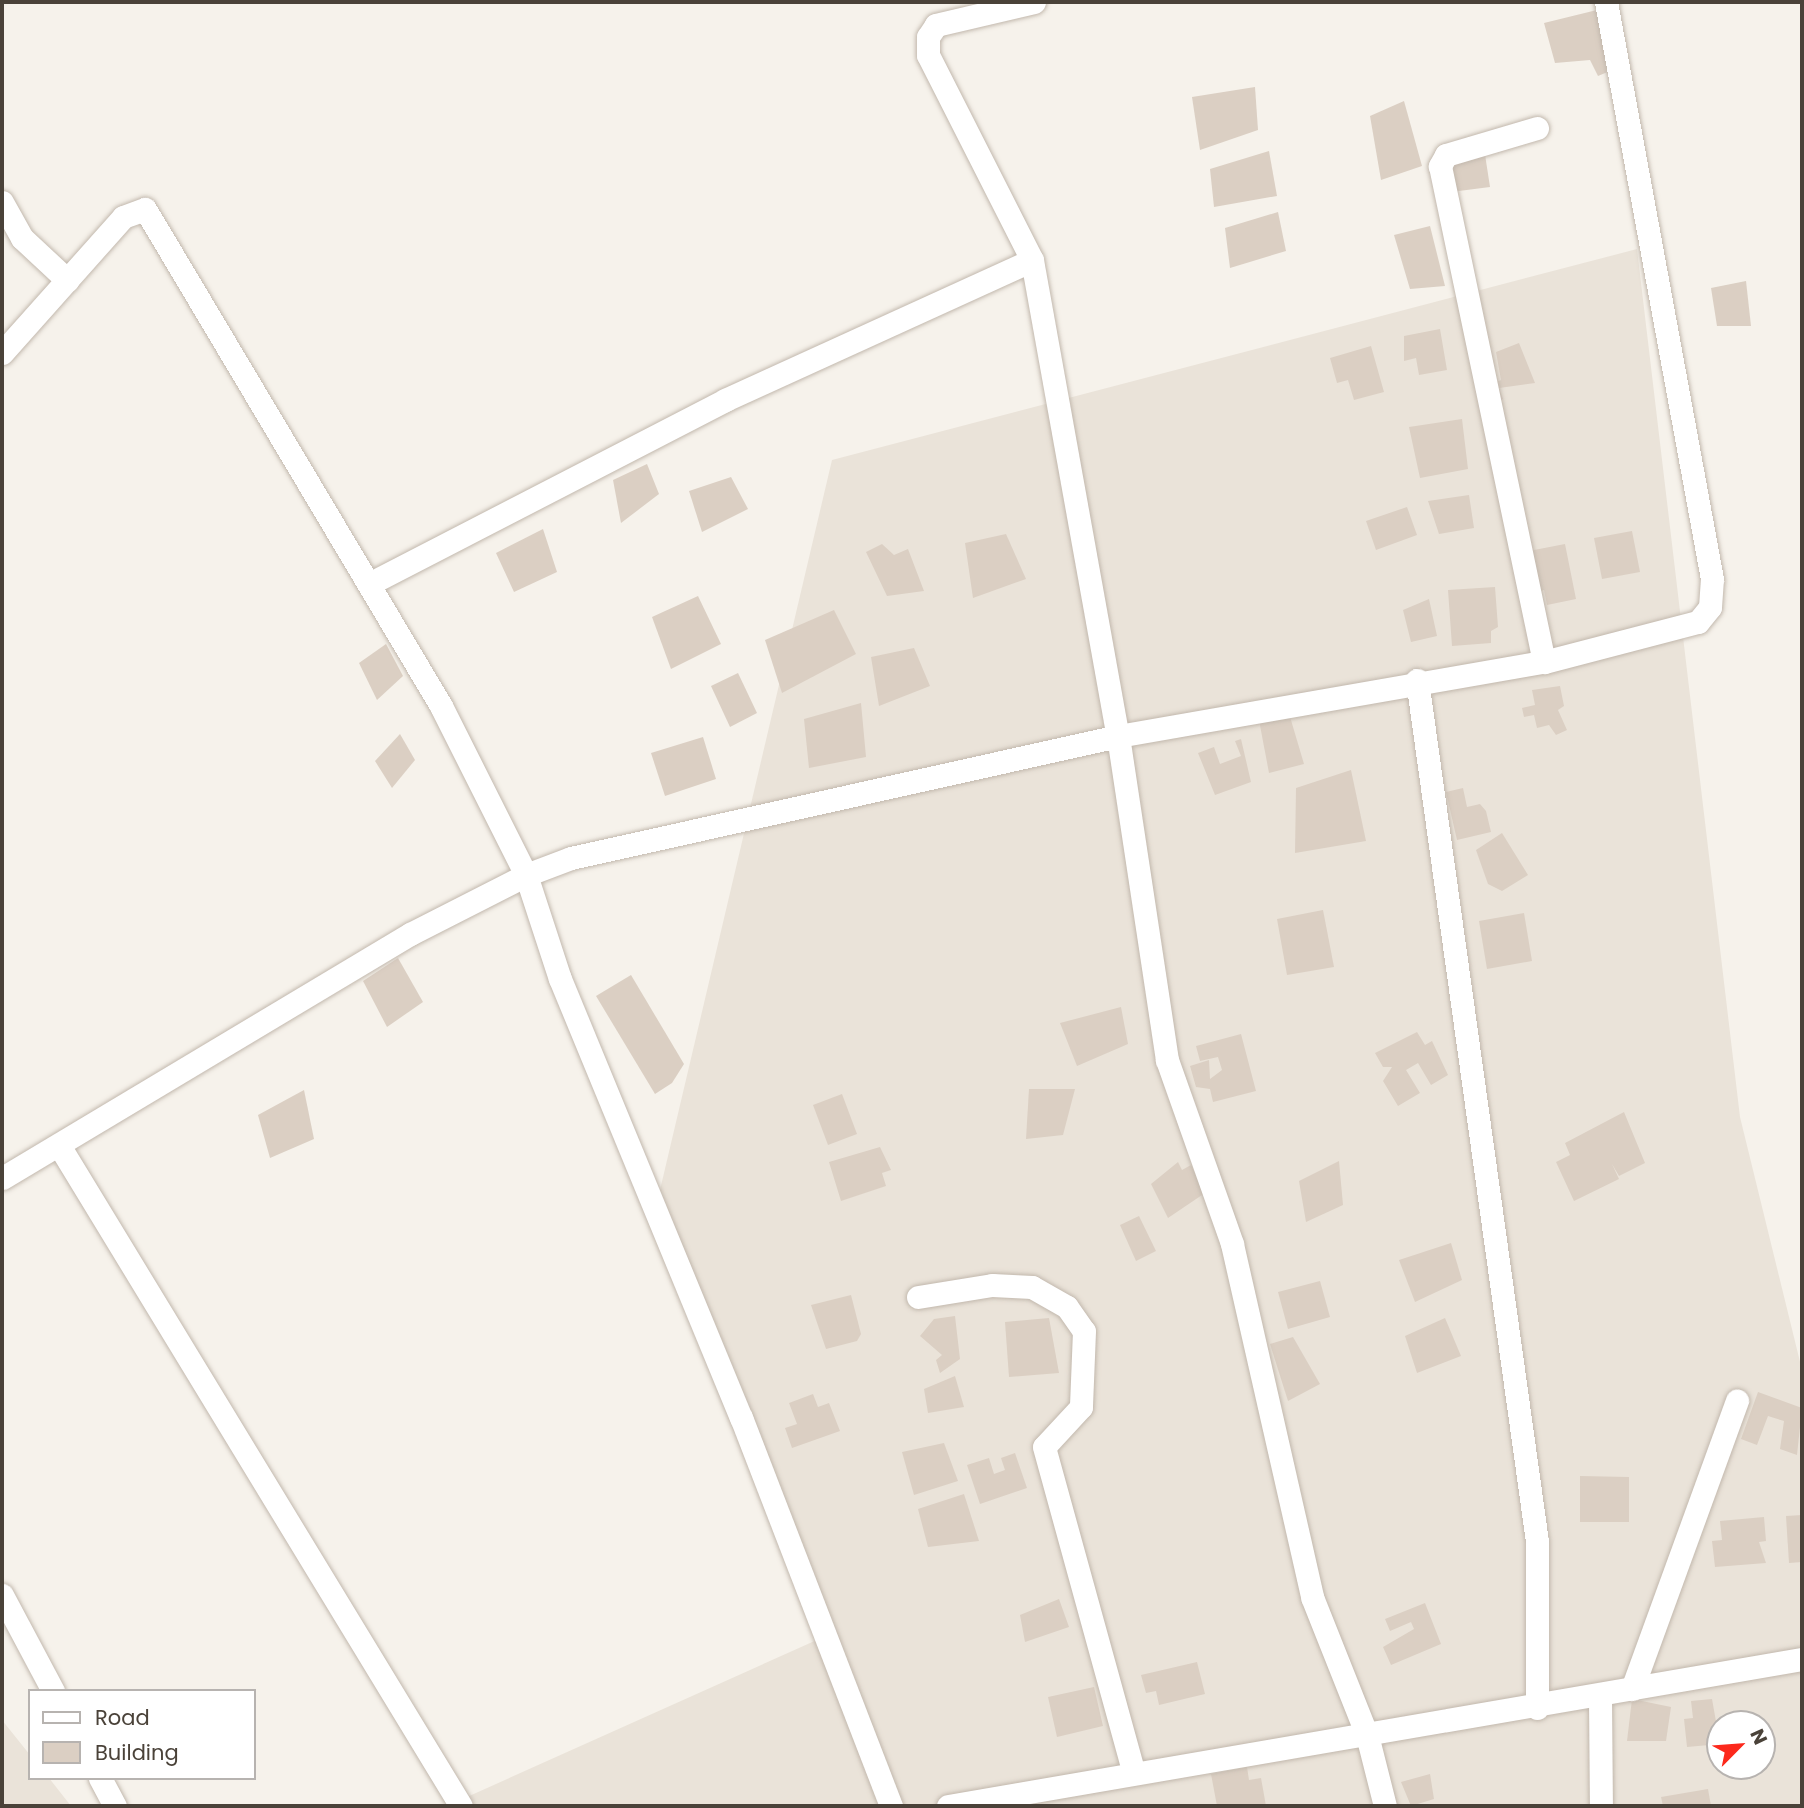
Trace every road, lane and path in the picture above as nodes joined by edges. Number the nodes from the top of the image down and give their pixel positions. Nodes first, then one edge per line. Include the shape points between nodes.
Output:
1 (1034, 2) edge
2 (1606, 2) edge
3 (1537, 128) dead end
4 (2, 202) edge
5 (1032, 260) junction
6 (67, 280) junction
7 (2, 353) edge
8 (369, 584) junction
9 (1544, 662) junction
10 (1417, 680) junction
11 (1118, 736) junction
12 (526, 875) junction
13 (60, 1147) junction
14 (2, 1178) edge
15 (918, 1297) dead end
16 (1737, 1401) dead end
17 (3, 1598) edge
18 (1802, 1659) edge
19 (52, 1689) edge
20 (1632, 1689) junction
21 (1600, 1698) junction
22 (1537, 1708) junction
23 (1367, 1735) junction
24 (1134, 1773) junction
25 (101, 1780) edge
26 (115, 1806) edge
27 (461, 1806) edge
28 (891, 1806) edge
29 (948, 1806) edge
30 (1385, 1806) edge
31 (1601, 1806) edge

1 - 5 street via 936,25 928,37 928,55
2 - 9 street via 1712,579 1710,607 1698,622 1666,635
3 - 9 street via 1446,155 1440,166
4 - 6 street via 22,238
5 - 8 street via 725,400
5 - 11 street
6 - 7 street
6 - 8 street via 130,209 145,209
8 - 12 street via 441,706
9 - 10 street
10 - 11 street
10 - 22 street via 1537,1541
11 - 12 street via 572,858
11 - 23 street via 1167,1060 1232,1244 1312,1597
12 - 13 street via 410,934
12 - 28 street via 565,992 741,1418
13 - 14 street
13 - 27 street
15 - 24 street via 992,1285 1032,1287 1067,1307 1084,1331 1082,1408 1044,1447
16 - 20 street
17 - 19 street
18 - 20 street
20 - 21 street
21 - 22 street
21 - 31 street
22 - 23 street
23 - 24 street
23 - 30 street
24 - 29 street
25 - 26 street

